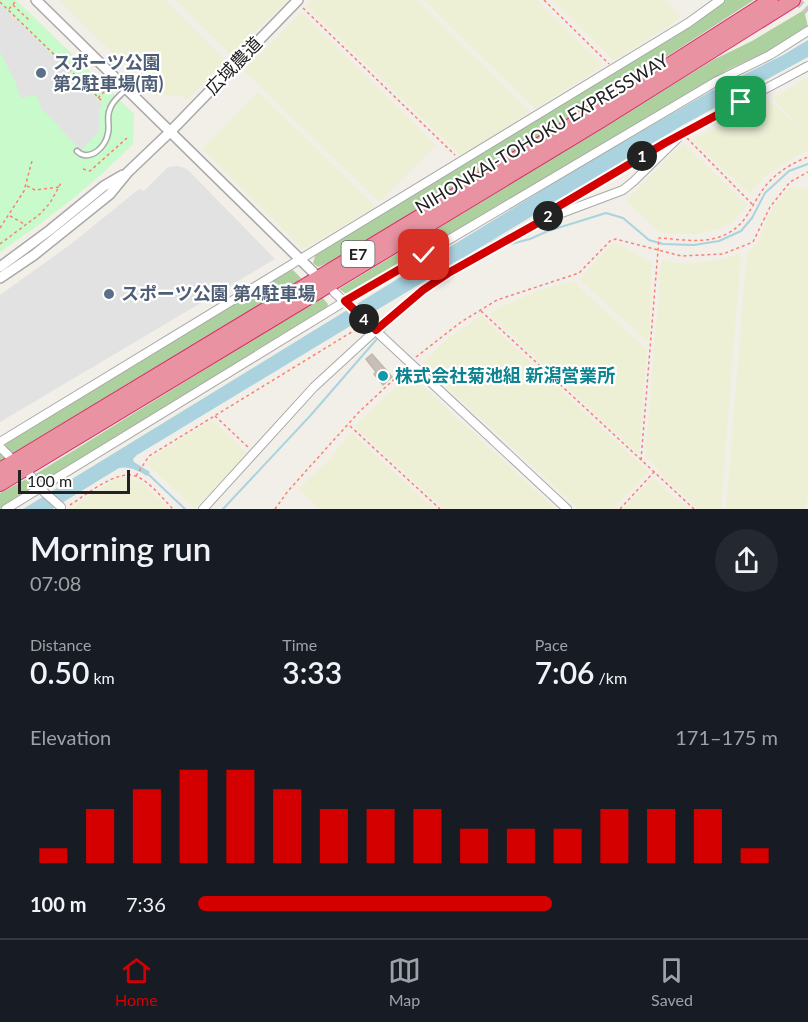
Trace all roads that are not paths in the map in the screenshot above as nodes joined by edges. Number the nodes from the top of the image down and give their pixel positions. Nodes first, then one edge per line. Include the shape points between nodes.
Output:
1 (36, 0) edge
2 (720, 0) edge
3 (764, 0) edge
4 (771, 0) edge
5 (793, 0) edge
6 (801, 0) edge
7 (297, 1) edge
8 (808, 31) edge
9 (716, 43) junction
10 (808, 66) edge
11 (126, 90) junction
12 (170, 132) junction
13 (77, 151) dead end
14 (128, 172) junction
15 (300, 260) junction
16 (0, 267) edge
17 (313, 272) dead end
18 (0, 278) edge
19 (334, 292) dead end
20 (346, 302) junction
21 (379, 333) junction
22 (0, 441) edge
23 (0, 447) edge
24 (9, 456) dead end
25 (0, 470) edge
26 (30, 475) dead end
27 (0, 484) edge
28 (43, 490) junction
29 (62, 508) edge
30 (6, 509) edge
31 (203, 509) edge
32 (567, 509) edge

1 - 11 street
2 - 15 street
3 - 9 highway
4 - 9 highway, NIHONKAI-TOHOKU EXPRESSWAY / E7
5 - 9 highway, NIHONKAI-TOHOKU EXPRESSWAY / E7
6 - 9 highway
7 - 12 street, 広域農道
8 - 20 street
9 - 25 highway, NIHONKAI-TOHOKU EXPRESSWAY / E7
9 - 27 highway, NIHONKAI-TOHOKU EXPRESSWAY / E7
10 - 21 street via 683,133 623,190 543,220 450,272 423,290
11 - 12 street
11 - 13 lane via 110,108 105,141 93,154 87,156
12 - 14 street, 広域農道
12 - 15 street
14 - 16 street via 104,186
14 - 18 street via 88,213
15 - 17 street
15 - 22 street
19 - 20 street
20 - 21 street
20 - 28 street
21 - 31 street via 314,387
21 - 32 street
23 - 24 street
26 - 28 street
28 - 29 street
28 - 30 street

